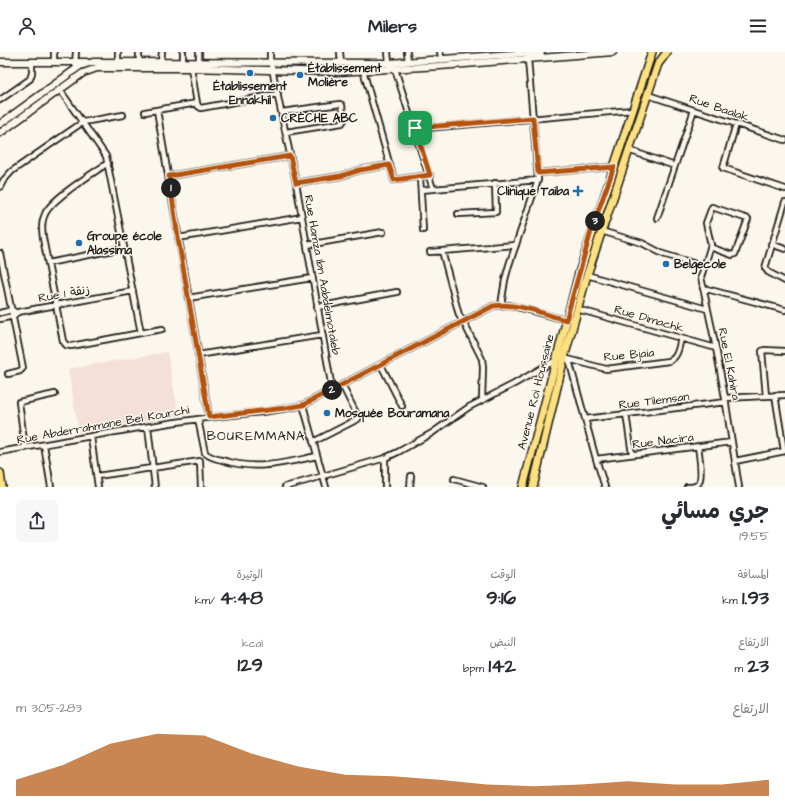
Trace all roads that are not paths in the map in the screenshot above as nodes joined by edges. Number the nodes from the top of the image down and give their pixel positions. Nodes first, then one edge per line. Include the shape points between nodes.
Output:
1 (54, 52) edge
2 (76, 52) edge
3 (118, 52) edge
4 (139, 52) edge
5 (162, 52) edge
6 (184, 52) edge
7 (199, 52) edge
8 (270, 52) edge
9 (340, 52) edge
10 (388, 52) edge
11 (407, 52) edge
12 (440, 52) edge
13 (541, 52) edge
14 (613, 52) edge
15 (652, 52) edge
16 (665, 53) edge
17 (503, 54) edge
18 (462, 55) edge
19 (528, 59) junction
20 (442, 60) junction
21 (118, 61) junction
22 (139, 61) junction
23 (161, 61) junction
24 (0, 62) edge
25 (32, 62) junction
26 (54, 62) junction
27 (76, 62) junction
28 (89, 62) junction
29 (183, 62) junction
30 (198, 62) junction
31 (408, 62) junction
32 (271, 63) junction
33 (341, 63) junction
34 (389, 63) junction
35 (245, 66) junction
36 (191, 68) junction
37 (75, 69) junction
38 (395, 69) junction
39 (273, 70) junction
40 (363, 70) junction
41 (87, 71) junction
42 (79, 76) junction
43 (60, 90) junction
44 (278, 94) junction
45 (648, 95) junction
46 (0, 100) edge
47 (197, 103) junction
48 (157, 110) junction
49 (633, 110) junction
50 (694, 110) junction
51 (145, 112) dead end
52 (282, 112) junction
53 (123, 115) dead end
54 (533, 118) junction
55 (83, 122) junction
56 (0, 124) edge
57 (736, 124) junction
58 (415, 128) junction
59 (286, 132) junction
60 (0, 133) edge
61 (785, 140) edge
62 (628, 150) junction
63 (290, 156) junction
64 (108, 163) junction
65 (389, 165) junction
66 (675, 166) junction
67 (614, 167) junction
68 (538, 173) junction
69 (430, 175) junction
70 (169, 176) junction
71 (420, 176) junction
72 (538, 180) junction
73 (296, 183) junction
74 (495, 183) junction
75 (0, 187) edge
76 (434, 189) junction
77 (785, 189) edge
78 (421, 190) junction
79 (785, 202) edge
80 (458, 214) dead end
81 (302, 217) junction
82 (657, 218) dead end
83 (423, 230) dead end
84 (601, 231) junction
85 (383, 232) dead end
86 (178, 238) junction
87 (771, 244) junction
88 (307, 245) junction
89 (516, 245) junction
90 (710, 247) junction
91 (124, 248) junction
92 (785, 249) edge
93 (442, 251) junction
94 (430, 252) dead end
95 (0, 253) edge
96 (48, 263) junction
97 (703, 266) junction
98 (587, 275) junction
99 (312, 278) junction
100 (785, 281) edge
101 (703, 288) junction
102 (133, 291) junction
103 (397, 292) dead end
104 (188, 298) junction
105 (57, 305) junction
106 (501, 305) junction
107 (317, 307) junction
108 (707, 309) junction
109 (12, 310) junction
110 (577, 310) junction
111 (785, 310) edge
112 (18, 312) junction
113 (0, 313) edge
114 (13, 316) junction
115 (0, 319) edge
116 (566, 320) junction
117 (463, 321) junction
118 (162, 329) dead end
119 (141, 333) junction
120 (322, 335) junction
121 (681, 338) junction
122 (716, 348) junction
123 (785, 351) edge
124 (198, 356) junction
125 (567, 359) junction
126 (556, 360) junction
127 (381, 365) junction
128 (8, 374) dead end
129 (342, 385) junction
130 (332, 390) junction
131 (55, 394) dead end
132 (775, 395) junction
133 (785, 395) edge
134 (766, 396) junction
135 (482, 400) junction
136 (726, 400) junction
137 (303, 405) junction
138 (402, 406) dead end
139 (626, 414) junction
140 (209, 417) junction
141 (198, 419) junction
142 (585, 419) junction
143 (148, 426) junction
144 (91, 437) junction
145 (313, 442) junction
146 (732, 442) junction
147 (44, 445) junction
148 (698, 446) junction
149 (25, 448) junction
150 (785, 451) edge
151 (0, 452) edge
152 (205, 453) junction
153 (632, 454) junction
154 (317, 456) junction
155 (385, 458) junction
156 (596, 459) junction
157 (200, 461) junction
158 (735, 461) junction
159 (153, 468) junction
160 (0, 473) edge
161 (323, 475) junction
162 (97, 476) junction
163 (411, 476) dead end
164 (454, 479) dead end
165 (473, 486) edge
166 (2, 487) edge
167 (51, 487) edge
168 (98, 487) edge
169 (155, 487) edge
170 (201, 487) edge
171 (285, 487) edge
172 (326, 487) edge
173 (385, 487) edge
174 (410, 487) edge
175 (483, 487) edge
176 (523, 487) edge
177 (533, 487) edge
178 (605, 487) edge
179 (687, 487) edge
180 (739, 487) edge

1 - 26 street
2 - 27 street
3 - 21 street
4 - 22 street
5 - 23 street
6 - 29 street
7 - 30 street
8 - 32 street, Rue Hamza Ibn Aabdelmotaleb
9 - 33 street
10 - 34 street
11 - 31 street
12 - 20 street
13 - 17 main road
14 - 19 main road
15 - 16 main road via 658,56
15 - 49 main road, Avenue Roi Houssaine
16 - 45 main road, Avenue Roi Houssaine via 658,64
17 - 18 main road
18 - 20 main road
19 - 38 main road
19 - 54 street
20 - 31 main road
21 - 22 main road
21 - 28 main road
22 - 23 main road
23 - 29 main road
24 - 25 main road
25 - 26 main road
25 - 46 street via 30,79
26 - 27 main road
27 - 28 main road
27 - 37 street
28 - 37 main road
28 - 41 main road
29 - 30 main road
30 - 35 main road
31 - 34 main road
32 - 33 main road
32 - 35 main road
32 - 39 street, Rue Hamza Ibn Aabdelmotaleb
33 - 34 main road
35 - 36 main road
35 - 39 main road
36 - 41 main road via 104,67
36 - 47 street
37 - 42 street
37 - 56 main road
38 - 40 main road
38 - 58 street
39 - 40 main road
39 - 44 street, Rue Hamza Ibn Aabdelmotaleb
40 - 65 street
41 - 42 main road
42 - 43 main road
43 - 55 street
43 - 60 main road
44 - 47 street via 201,108
44 - 52 street, Rue Hamza Ibn Aabdelmotaleb
45 - 50 street, Rue Baalak
45 - 62 main road, Avenue Roi Houssaine
47 - 48 street
48 - 51 street
48 - 70 street
49 - 54 street
49 - 67 main road, Avenue Roi Houssaine
50 - 57 street, Rue Baalak
50 - 66 street
52 - 59 street, Rue Hamza Ibn Aabdelmotaleb
52 - 59 street via 342,105 342,123
53 - 55 street
54 - 58 street
54 - 68 street
55 - 64 street via 102,149
55 - 75 street via 12,171
57 - 61 street, Rue Baalak
57 - 77 street via 723,168
58 - 69 street
59 - 63 street, Rue Hamza Ibn Aabdelmotaleb
62 - 66 street
62 - 84 main road, Avenue Roi Houssaine
63 - 70 street
63 - 73 street, Rue Hamza Ibn Aabdelmotaleb
64 - 91 street
64 - 96 street via 55,201 44,215 42,226
65 - 71 street via 394,180
65 - 73 street
66 - 82 street
67 - 68 street
67 - 116 main road, Avenue Roi Houssaine via 588,243
68 - 72 street
69 - 71 street
69 - 76 street
70 - 86 street
71 - 78 street
72 - 74 street
72 - 89 street
73 - 81 street, Rue Hamza Ibn Aabdelmotaleb
74 - 76 street
74 - 80 street via 496,212
76 - 78 street
78 - 83 street
79 - 87 street
81 - 86 street
81 - 88 street, Rue Hamza Ibn Aabdelmotaleb
84 - 97 street
84 - 98 main road, Avenue Roi Houssaine
85 - 88 street
86 - 104 street
87 - 92 street
87 - 100 street via 765,270
88 - 99 street, Rue Hamza Ibn Aabdelmotaleb
89 - 93 street
89 - 106 street via 505,280
90 - 90 street via 706,223 712,207 748,219 735,254
90 - 97 street, Rue El Kahira
91 - 96 street
91 - 102 street
93 - 94 street
93 - 117 street via 459,315
95 - 109 street
96 - 105 street
97 - 101 street, Rue El Kahira
98 - 108 street
98 - 110 main road, Avenue Roi Houssaine
99 - 104 street
99 - 107 street, Rue Hamza Ibn Aabdelmotaleb
101 - 108 street, Rue El Kahira
101 - 111 street
102 - 105 street, Rue 1 زنقة
102 - 119 street
103 - 107 street
104 - 124 street
105 - 112 street, Rue 1 زنقة
105 - 119 street via 63,341 68,346
106 - 116 street, Rue Abderrahmane Bel Kourchi via 516,306
106 - 117 street, Rue Abderrahmane Bel Kourchi via 485,309
107 - 120 street, Rue Hamza Ibn Aabdelmotaleb
108 - 122 street, Rue El Kahira
109 - 112 street
109 - 113 street
109 - 114 street
110 - 121 street, Rue Dimachk
110 - 125 main road, Avenue Roi Houssaine
112 - 114 street, Rue 1 زنقة
114 - 115 street, Rue 1 زنقة
114 - 128 street via 23,368 20,372
116 - 126 main road, Avenue Roi Houssaine
117 - 127 street, Rue Abderrahmane Bel Kourchi
117 - 135 street via 482,359
118 - 119 street
120 - 124 street
120 - 130 street, Rue Hamza Ibn Aabdelmotaleb
121 - 122 street, Rue Dimachk
121 - 125 street, Rue Bjaia via 675,357 669,361 606,369
122 - 136 street, Rue El Kahira
123 - 134 street via 762,351
124 - 140 street
125 - 142 street
125 - 177 main road, Avenue Roi Houssaine
126 - 135 street
126 - 176 main road, Avenue Roi Houssaine
127 - 129 street, Rue Abderrahmane Bel Kourchi
127 - 138 street
129 - 130 street, Rue Abderrahmane Bel Kourchi
129 - 145 street via 358,419
130 - 137 street, Rue Abderrahmane Bel Kourchi
131 - 149 street via 19,402
132 - 133 street, Rue Tilemsan
132 - 134 street, Rue Tilemsan
132 - 150 street
134 - 136 street, Rue Tilemsan
135 - 155 street via 422,439
136 - 139 street, Rue Tilemsan
136 - 146 street, Rue El Kahira
137 - 140 street, Rue Abderrahmane Bel Kourchi
137 - 145 street
139 - 142 street, Rue Tilemsan
139 - 153 street
140 - 141 street, Rue Abderrahmane Bel Kourchi
141 - 143 street, Rue Abderrahmane Bel Kourchi
141 - 152 street
142 - 156 street
143 - 144 street, Rue Abderrahmane Bel Kourchi
143 - 159 street
144 - 147 street, Rue Abderrahmane Bel Kourchi
144 - 162 street
145 - 154 street
146 - 148 street, Rue Nacira
146 - 158 street, Rue El Kahira
147 - 149 street, Rue Abderrahmane Bel Kourchi
147 - 167 street
148 - 153 street, Rue Nacira
148 - 179 street via 701,477 696,485
149 - 151 street, Rue Abderrahmane Bel Kourchi
150 - 158 street
152 - 154 street via 229,463 248,466 271,466
152 - 157 street
153 - 156 street, Rue Nacira
154 - 161 street
155 - 161 street
155 - 173 street
156 - 178 street
157 - 159 street
157 - 170 street
158 - 180 street, Rue El Kahira
159 - 162 street
159 - 169 street
160 - 166 main road
161 - 171 street
161 - 172 street
162 - 168 street
163 - 174 street
164 - 165 street
165 - 175 street

